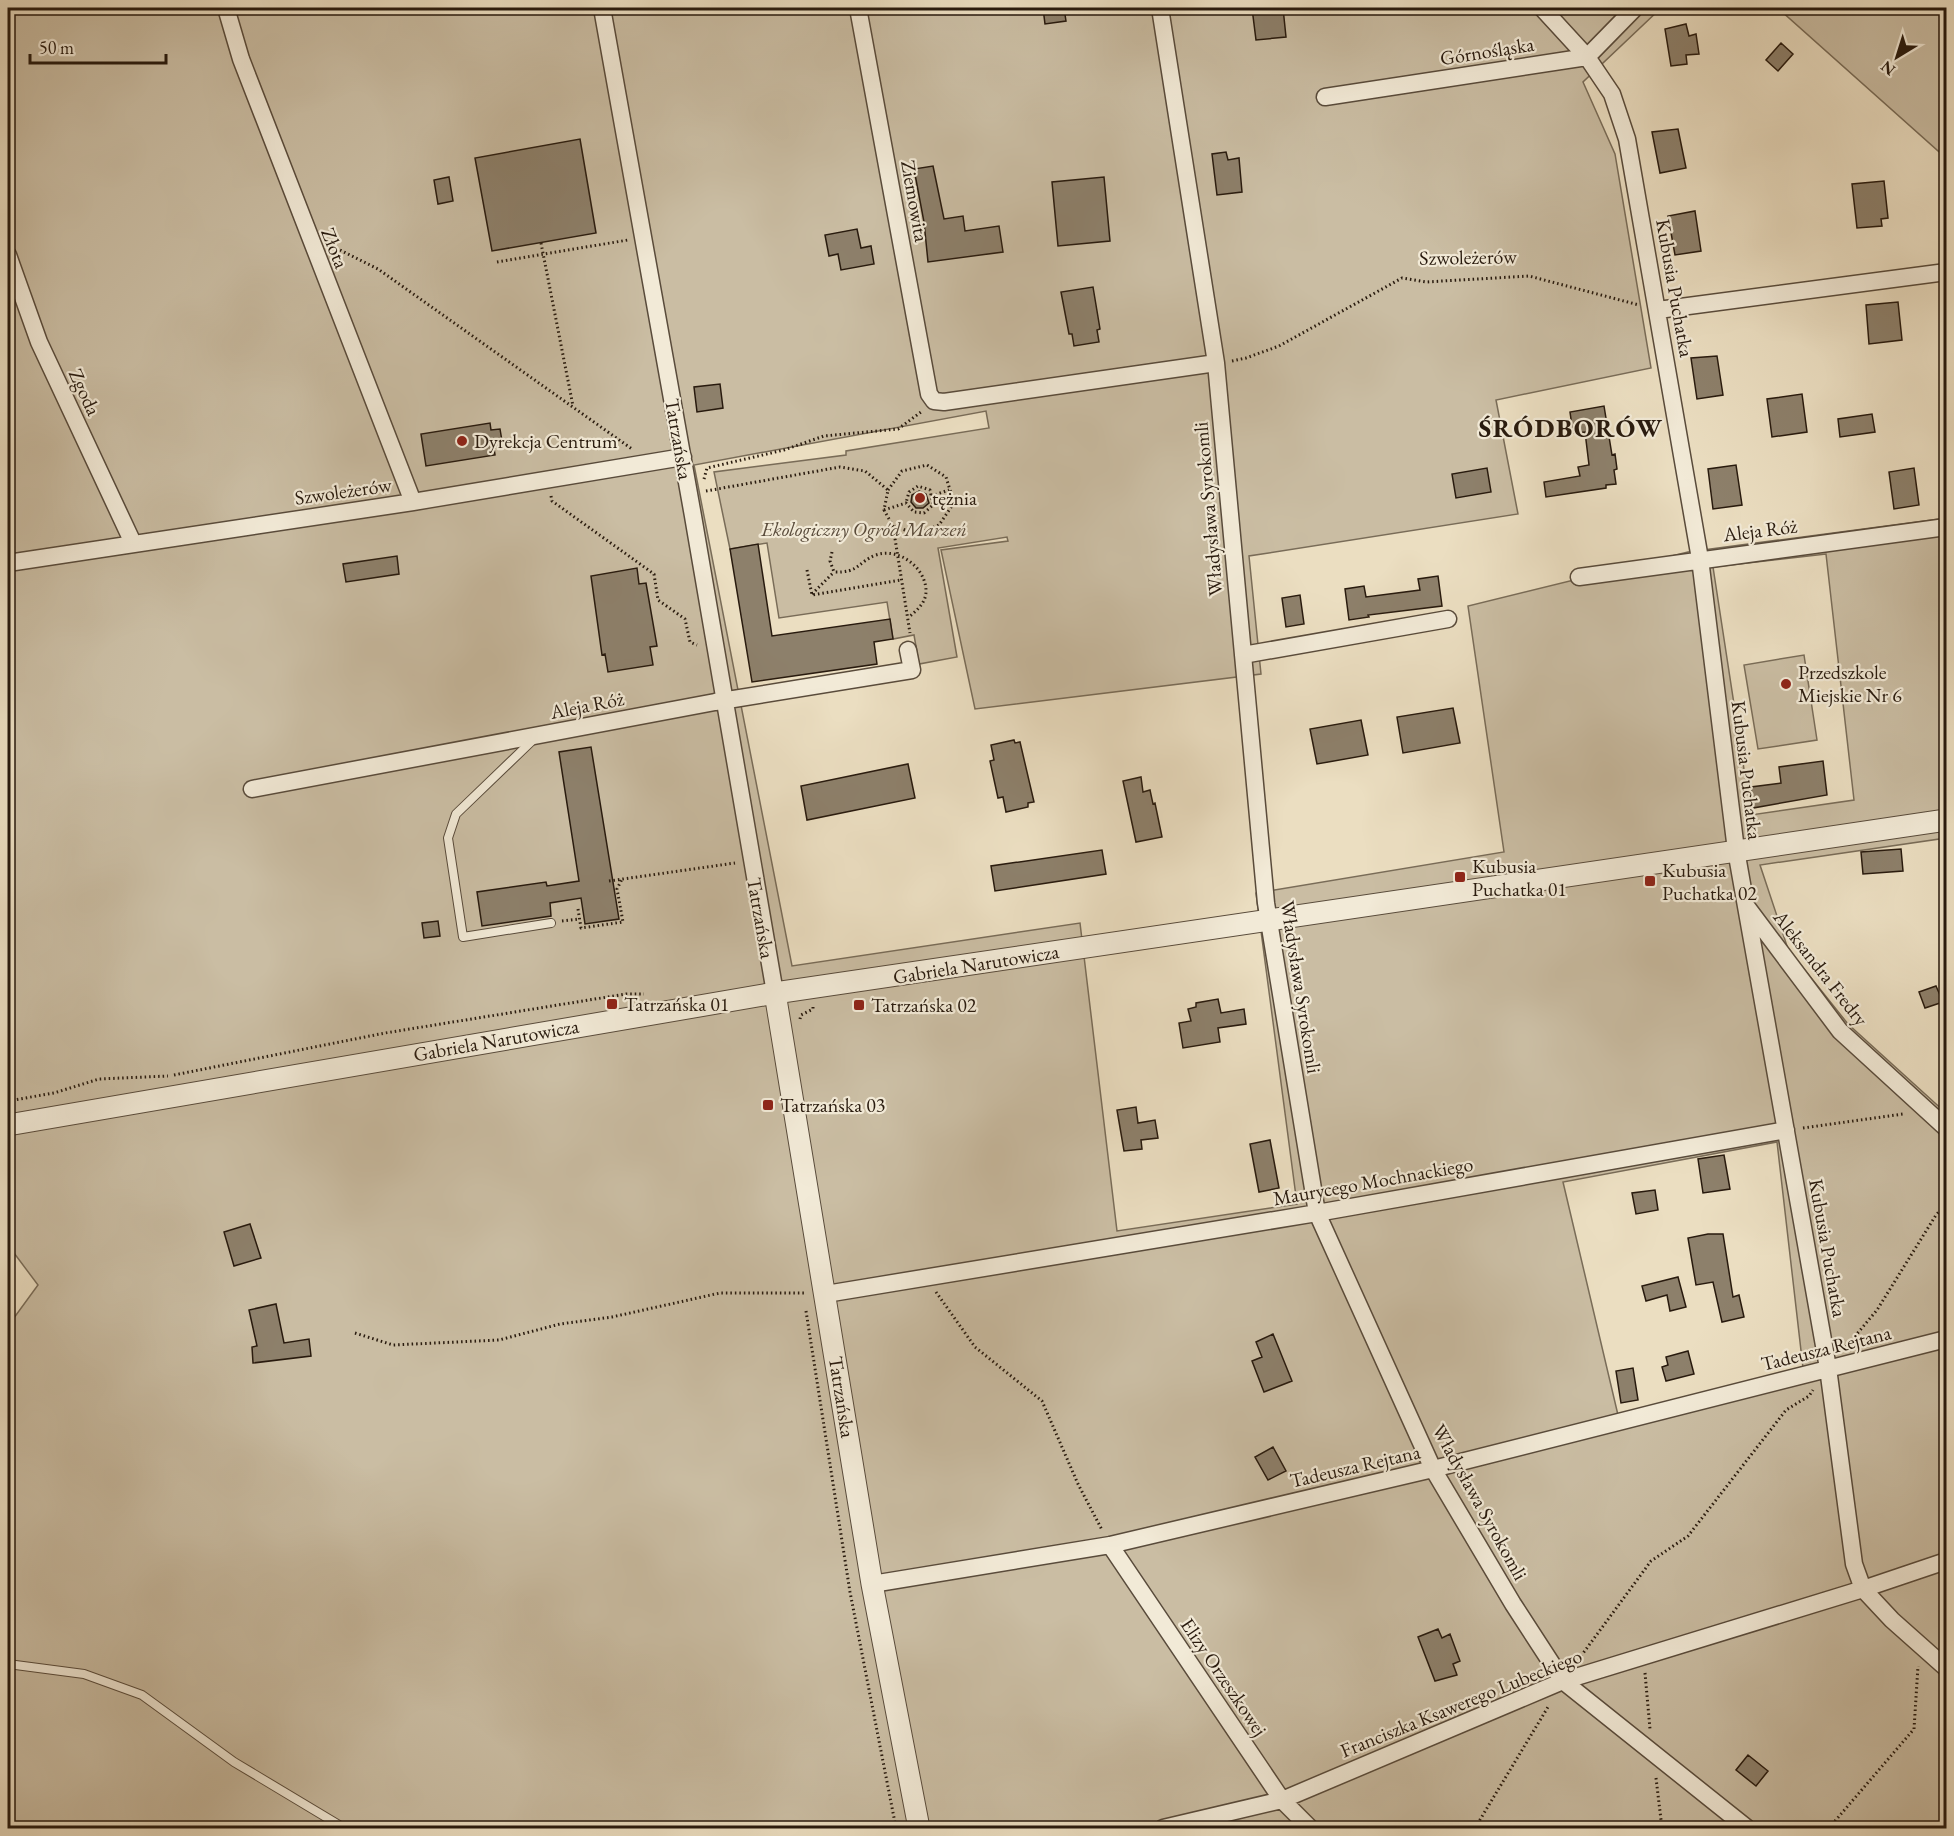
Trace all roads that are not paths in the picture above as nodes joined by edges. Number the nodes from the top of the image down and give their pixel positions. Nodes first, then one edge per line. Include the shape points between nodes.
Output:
1 (226, 8) edge
2 (602, 8) edge
3 (858, 8) edge
4 (1160, 8) edge
5 (1542, 8) edge
6 (1635, 8) edge
7 (1587, 57) junction
8 (1325, 97) dead end
9 (8, 255) edge
10 (1947, 272) edge
11 (1658, 310) junction
12 (1216, 363) junction
13 (683, 457) junction
14 (413, 502) junction
15 (1947, 527) edge
16 (133, 543) junction
17 (1700, 559) junction
18 (8, 562) edge
19 (1579, 577) dead end
20 (1448, 619) dead end
21 (909, 643) road end
22 (1243, 655) junction
23 (723, 700) junction
24 (538, 735) junction
25 (252, 789) dead end
26 (1947, 820) edge
27 (1736, 850) junction
28 (1744, 904) junction
29 (1268, 920) junction
30 (551, 923) dead end
31 (775, 993) junction
32 (8, 1125) edge
33 (1947, 1128) edge
34 (1786, 1130) junction
35 (1317, 1213) junction
36 (826, 1294) junction
37 (1947, 1340) edge
38 (1828, 1368) junction
39 (1433, 1469) junction
40 (1110, 1545) junction
41 (1947, 1561) edge
42 (872, 1584) junction
43 (1863, 1589) junction
44 (8, 1664) edge
45 (1947, 1668) edge
46 (1563, 1681) junction
47 (1282, 1800) junction
48 (344, 1828) edge
49 (919, 1828) edge
50 (1163, 1828) edge
51 (1310, 1828) edge
52 (1747, 1828) edge

1 - 14 street, Złota via 241,59
2 - 13 street, Tatrzańska
3 - 12 street, Ziemowita via 929,394 934,401
4 - 12 street, Władysława Syrokomli
5 - 7 street, Kubusia Puchatka
6 - 7 street
7 - 8 street, Górnośląska
7 - 11 street, Kubusia Puchatka via 1612,94 1627,139
9 - 16 street, Zgoda via 39,342
10 - 11 street
11 - 17 street, Kubusia Puchatka
12 - 22 street, Władysława Syrokomli
13 - 14 street, Szwoleżerów
13 - 23 street, Tatrzańska
14 - 16 street, Szwoleżerów
15 - 17 street, Aleja Róż
16 - 18 street, Szwoleżerów
17 - 19 street, Aleja Róż
17 - 27 street, Kubusia Puchatka
20 - 22 street
21 - 23 street, Aleja Róż via 912,670
22 - 29 street, Władysława Syrokomli
23 - 24 street, Aleja Róż
23 - 31 street, Tatrzańska
24 - 25 street, Aleja Róż
24 - 30 lane via 456,814 448,838 463,937
26 - 27 street, Gabriela Narutowicza
27 - 28 street, Kubusia Puchatka
27 - 29 street, Gabriela Narutowicza
28 - 33 street, Aleksandra Fredry via 1840,1031
28 - 34 street, Kubusia Puchatka
29 - 31 street, Gabriela Narutowicza
29 - 35 street, Władysława Syrokomli
31 - 32 street, Gabriela Narutowicza
31 - 36 street, Tatrzańska
34 - 35 street, Maurycego Mochnackiego
34 - 38 street, Kubusia Puchatka
35 - 36 street, Maurycego Mochnackiego
35 - 39 street, Władysława Syrokomli
36 - 42 street, Tatrzańska
37 - 38 street, Tadeusza Rejtana
38 - 39 street, Tadeusza Rejtana
38 - 43 street, Kubusia Puchatka via 1854,1564
39 - 40 street, Tadeusza Rejtana
39 - 46 street, Władysława Syrokomli
40 - 42 street, Tadeusza Rejtana
40 - 47 street, Elizy Orzeszkowej
41 - 43 street, Franciszka Ksawerego Lubeckiego
42 - 49 street, Tatrzańska
43 - 45 street, Kubusia Puchatka
43 - 46 street, Franciszka Ksawerego Lubeckiego
44 - 48 lane via 84,1674 142,1695 234,1762
46 - 47 street, Franciszka Ksawerego Lubeckiego
46 - 52 street, Władysława Syrokomli
47 - 50 street, Franciszka Ksawerego Lubeckiego
47 - 51 street, Elizy Orzeszkowej

